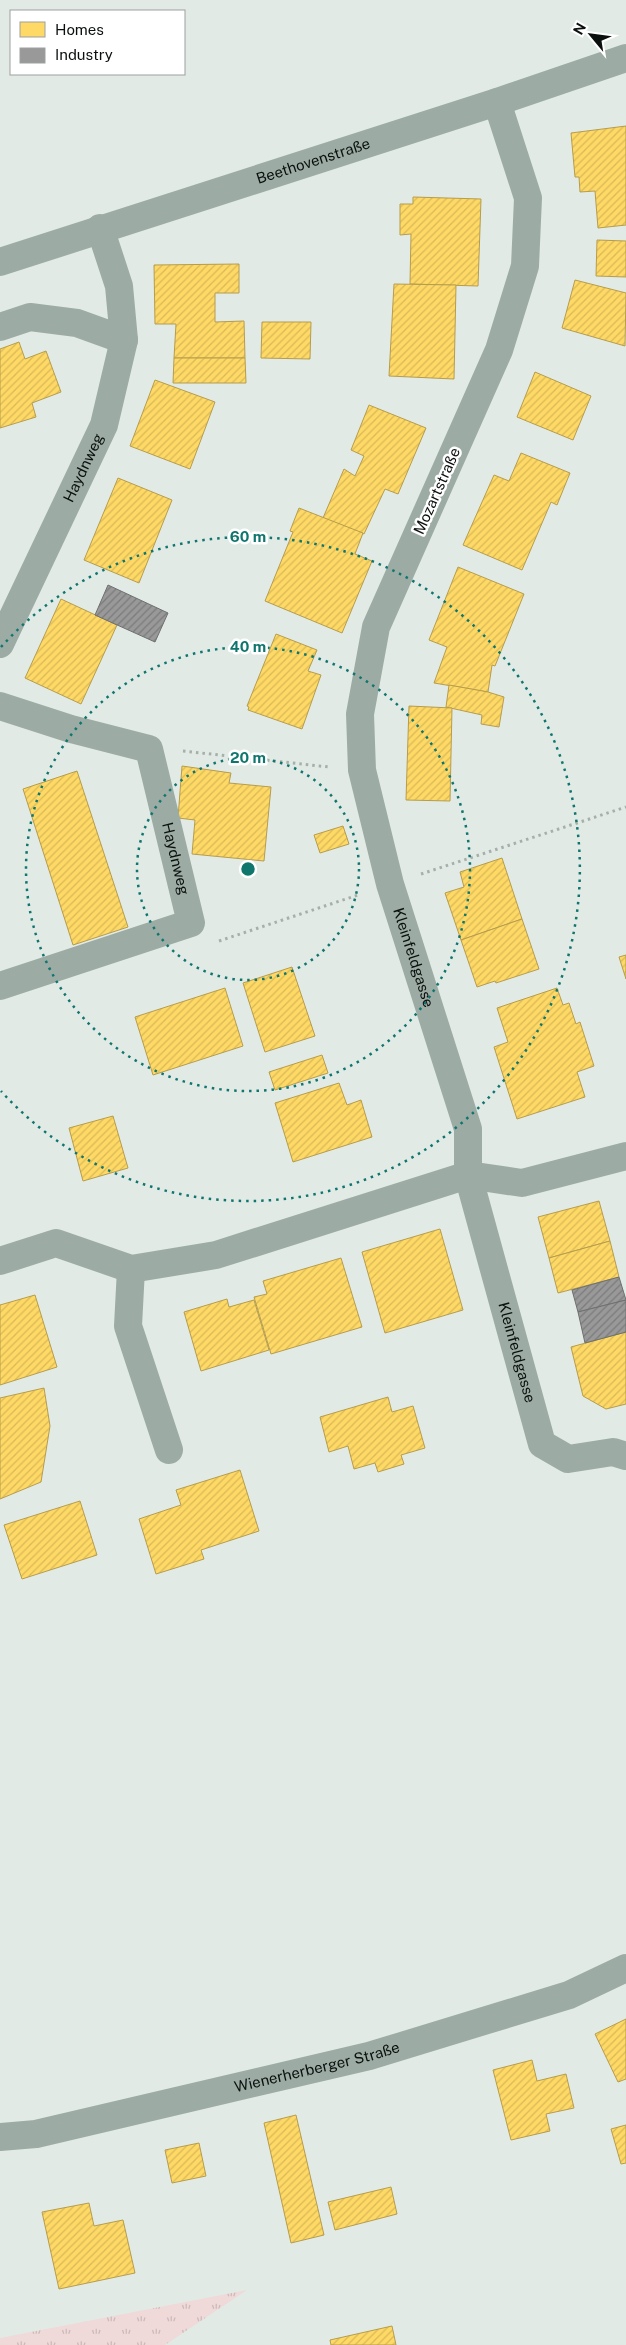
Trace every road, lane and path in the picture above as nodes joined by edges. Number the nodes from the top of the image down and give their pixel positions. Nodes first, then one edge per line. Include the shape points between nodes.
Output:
1 (626, 58) edge
2 (497, 102) junction
3 (100, 228) junction
4 (0, 262) edge
5 (0, 327) edge
6 (124, 340) junction
7 (0, 644) edge
8 (0, 706) edge
9 (149, 749) junction
10 (362, 770) junction
11 (626, 807) edge
12 (390, 884) junction
13 (217, 942) dead end
14 (0, 986) edge
15 (626, 1156) edge
16 (468, 1175) junction
17 (0, 1261) edge
18 (131, 1269) junction
19 (169, 1450) dead end
20 (626, 1456) edge
21 (626, 1968) edge
22 (0, 2137) edge

1 - 2 street, Beethovenstraße
2 - 3 street, Beethovenstraße
2 - 10 street, Mozartstraße via 528,198 525,266 500,350 376,627 360,714
3 - 4 street, Beethovenstraße
3 - 6 street, Haydnweg via 120,286
5 - 6 street via 30,317 77,323
6 - 7 street, Haydnweg via 104,425
8 - 9 street
9 - 10 path
9 - 14 street, Haydnweg via 191,923
10 - 12 street, Mozartstraße
11 - 12 path
12 - 13 path
12 - 16 street, Kleinfeldgasse via 468,1129
15 - 16 street via 522,1183
16 - 18 street via 216,1255
16 - 20 street, Kleinfeldgasse via 542,1444 568,1459 613,1452
17 - 18 street via 56,1243
18 - 19 street via 128,1326
21 - 22 street, Wienerherberger Straße via 569,1995 369,2056 36,2134

